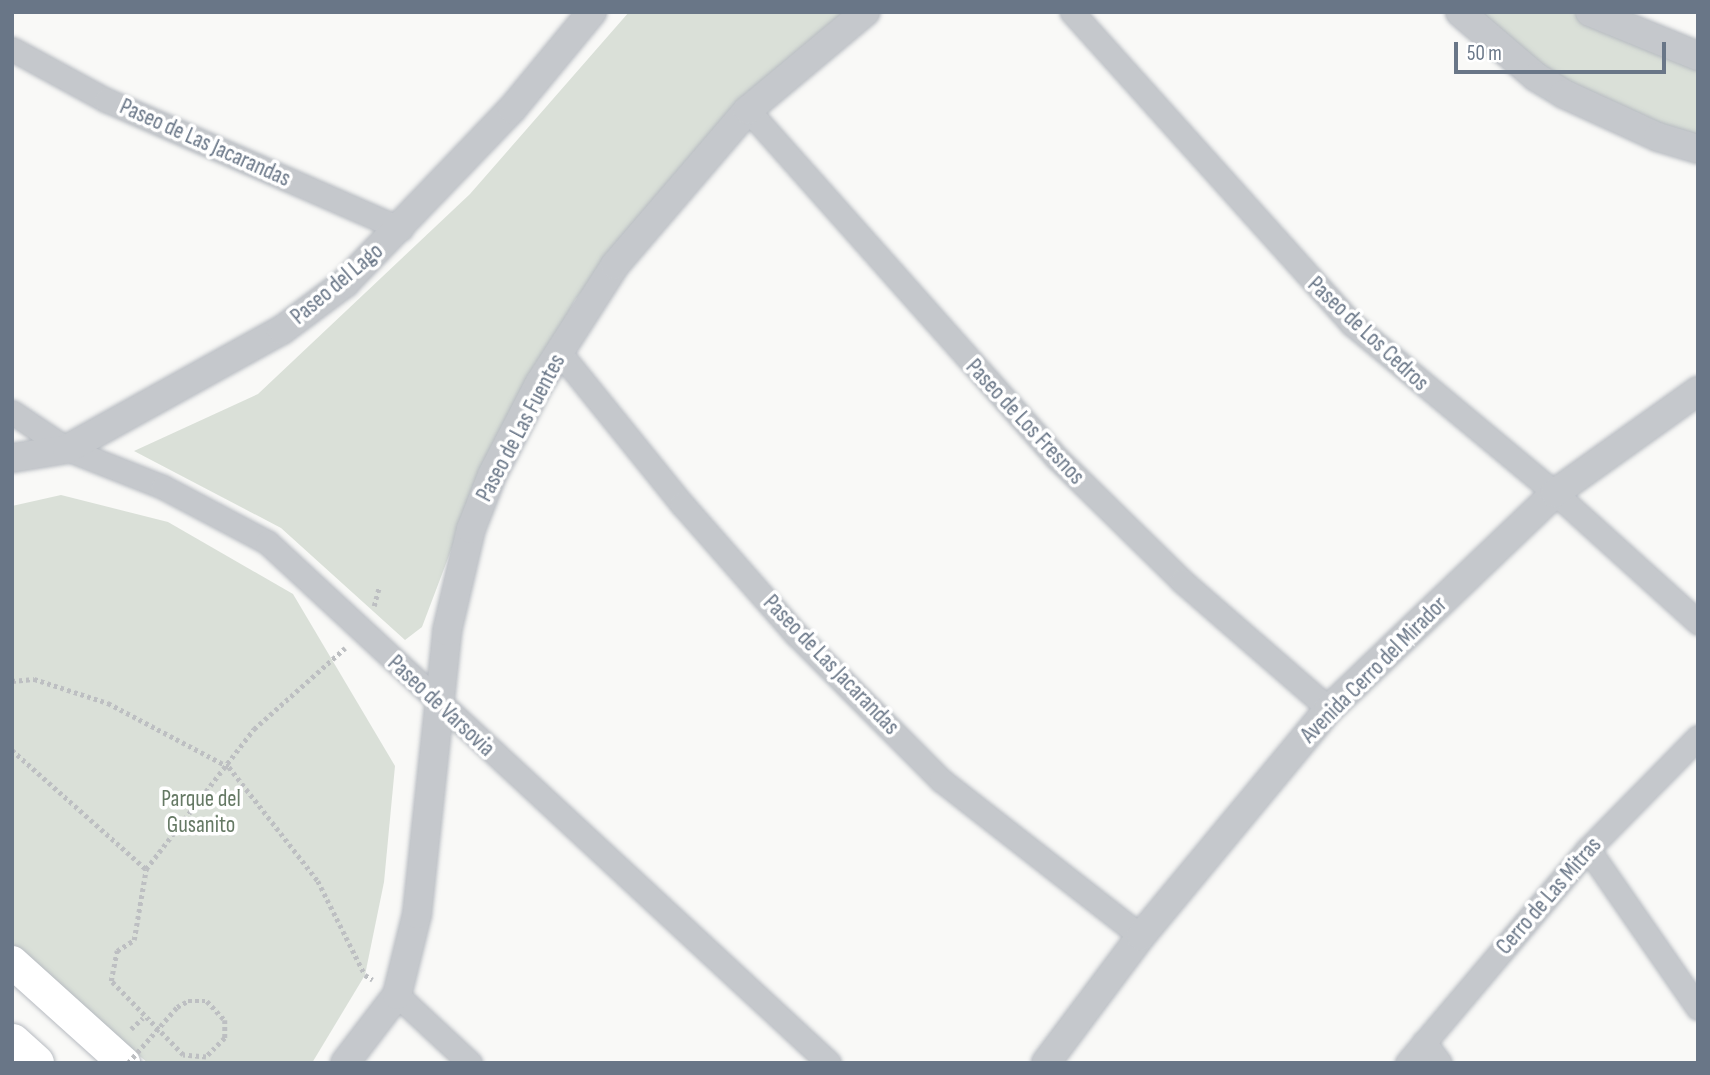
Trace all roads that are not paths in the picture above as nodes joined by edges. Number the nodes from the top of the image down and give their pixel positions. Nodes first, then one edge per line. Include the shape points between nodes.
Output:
1 (592, 12) edge
2 (865, 12) edge
3 (1072, 12) edge
4 (1460, 12) edge
5 (1590, 12) edge
6 (12, 48) edge
7 (1698, 57) edge
8 (748, 110) junction
9 (1698, 149) edge
10 (401, 229) junction
11 (560, 353) junction
12 (1698, 391) edge
13 (12, 412) edge
14 (67, 449) junction
15 (12, 458) edge
16 (1555, 493) junction
17 (1698, 622) edge
18 (439, 707) junction
19 (1329, 709) junction
20 (1698, 737) edge
21 (1588, 849) junction
22 (1141, 936) junction
23 (12, 962) edge
24 (397, 995) junction
25 (1698, 1008) edge
26 (12, 1042) edge
27 (1424, 1042) junction
28 (35, 1063) edge
29 (126, 1063) edge
30 (345, 1063) edge
31 (470, 1063) edge
32 (829, 1063) edge
33 (1046, 1063) edge
34 (1407, 1063) edge
35 (1440, 1063) edge

1 - 10 street, Paseo del Lago via 512,109
2 - 8 street, Paseo de Las Fuentes
3 - 16 street, Paseo de Los Cedros via 1352,324
4 - 9 street via 1536,77 1564,94 1658,137
5 - 7 street
6 - 10 street, Paseo de Las Jacarandas via 106,100
8 - 11 street, Paseo de Las Fuentes via 615,265
8 - 19 street, Paseo de Los Fresnos via 1058,458 1182,581
10 - 14 street, Paseo del Lago via 345,283 282,330
11 - 18 street, Paseo de Las Fuentes via 492,475 471,530 447,631
11 - 22 street, Paseo de Las Jacarandas via 682,504 796,634 941,780
12 - 16 street, Avenida Cerro del Mirador
13 - 14 street, Paseo de Varsovia
14 - 15 street, Paseo del Lago
14 - 18 street, Paseo de Varsovia via 163,487 267,542
16 - 17 street, Paseo de Los Cedros
16 - 19 street, Avenida Cerro del Mirador
18 - 24 street, Paseo de Las Fuentes via 417,914
18 - 32 street, Paseo de Varsovia
19 - 22 street, Avenida Cerro del Mirador
20 - 21 street, Cerro de Las Mitras
21 - 25 street
21 - 27 street, Cerro de Las Mitras
22 - 33 street, Avenida Cerro del Mirador
23 - 29 main road
24 - 30 street, Paseo de Las Fuentes
24 - 31 street
26 - 28 highway
27 - 34 street, Cerro de Las Mitras
27 - 35 street

